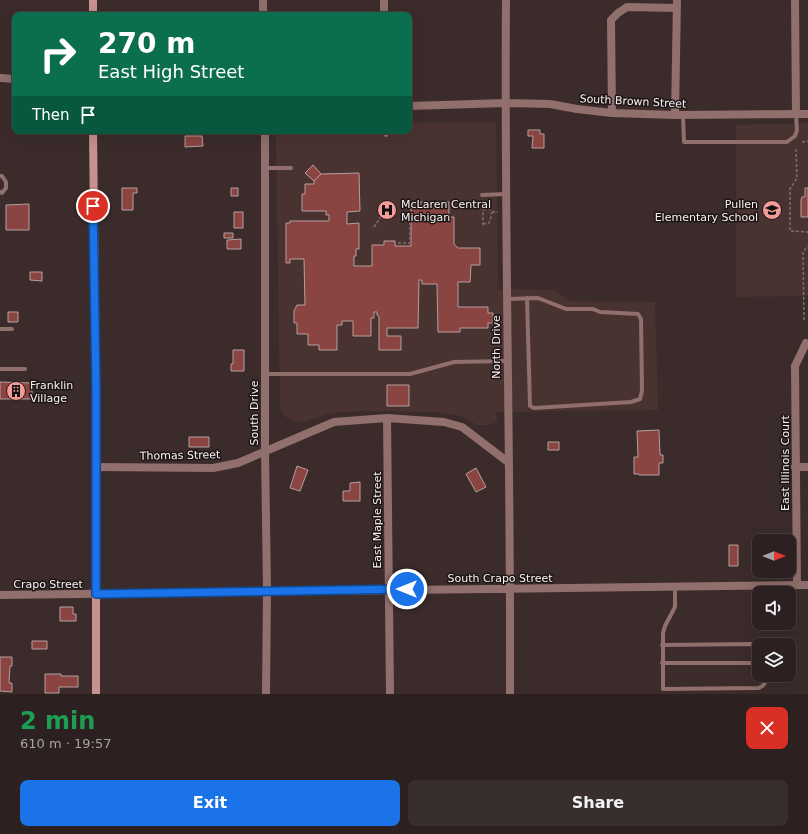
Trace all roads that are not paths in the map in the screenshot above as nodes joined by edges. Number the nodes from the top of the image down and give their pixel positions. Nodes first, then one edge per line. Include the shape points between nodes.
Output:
1 (93, 0) edge
2 (263, 0) edge
3 (384, 0) edge
4 (506, 0) edge
5 (795, 0) edge
6 (677, 4) edge
7 (93, 12) edge
8 (263, 12) edge
9 (384, 12) edge
10 (0, 78) edge
11 (12, 79) edge
12 (505, 103) junction
13 (412, 106) edge
14 (612, 113) junction
15 (796, 114) junction
16 (808, 114) edge
17 (679, 115) junction
18 (93, 134) edge
19 (265, 134) edge
20 (265, 168) junction
21 (290, 168) dead end
22 (0, 176) edge
23 (0, 192) edge
24 (482, 194) dead end
25 (506, 194) junction
26 (527, 298) junction
27 (507, 299) junction
28 (0, 329) edge
29 (12, 329) dead end
30 (806, 343) dead end
31 (507, 361) junction
32 (0, 369) edge
33 (25, 369) dead end
34 (265, 374) junction
35 (388, 418) junction
36 (265, 450) junction
37 (508, 462) junction
38 (95, 467) junction
39 (796, 467) junction
40 (808, 467) edge
41 (797, 585) junction
42 (808, 585) edge
43 (675, 587) junction
44 (389, 589) junction
45 (510, 589) junction
46 (267, 591) junction
47 (96, 594) junction
48 (0, 595) edge
49 (752, 644) edge
50 (662, 645) junction
51 (662, 663) junction
52 (752, 663) edge
53 (765, 682) edge
54 (663, 689) junction
55 (96, 694) edge
56 (266, 694) edge
57 (390, 694) edge
58 (510, 694) edge
59 (663, 694) edge

1 - 7 street
2 - 8 street
3 - 9 street
4 - 12 street, North Drive
5 - 15 street
6 - 14 street via 627,7 611,20
6 - 17 street
10 - 11 street
12 - 13 street, South Brown Street
12 - 14 street, South Brown Street via 550,104 577,110
12 - 25 street, North Drive
14 - 17 street, South Brown Street
15 - 16 street, South Brown Street
15 - 17 street, South Brown Street
15 - 17 lane via 797,130 792,140 787,142 684,142
18 - 38 street
19 - 20 street, South Drive
20 - 21 lane
20 - 34 street, South Drive
22 - 23 lane via 6,182 6,188
24 - 25 lane
25 - 27 street, North Drive
26 - 26 lane via 538,298 566,309 638,314 641,319 640,400 534,408 530,406
26 - 27 lane
27 - 31 street, North Drive
28 - 29 lane
30 - 39 street, East Illinois Court via 795,366
31 - 34 lane via 454,362 410,374
31 - 37 street, North Drive
32 - 33 lane
34 - 36 street, South Drive
35 - 36 street, Thomas Street via 334,422
35 - 37 street, Thomas Street via 444,422 462,427
35 - 44 street, East Maple Street
36 - 38 street, Thomas Street via 238,463 213,468
36 - 46 street, South Drive
37 - 45 street, North Drive
38 - 47 street
39 - 40 street
39 - 41 street, East Illinois Court
41 - 42 street, South Crapo Street
41 - 43 street, South Crapo Street
43 - 45 street, South Crapo Street
43 - 50 lane via 675,607 665,626
44 - 45 street, South Crapo Street
44 - 46 street, South Crapo Street
44 - 57 street, East Maple Street
45 - 58 street, North Drive
46 - 47 street, South Crapo Street
46 - 56 street, South Drive
47 - 48 street, Crapo Street
47 - 55 street
49 - 50 lane
50 - 51 lane
51 - 52 lane
51 - 54 lane
53 - 54 lane via 758,688
54 - 59 lane

